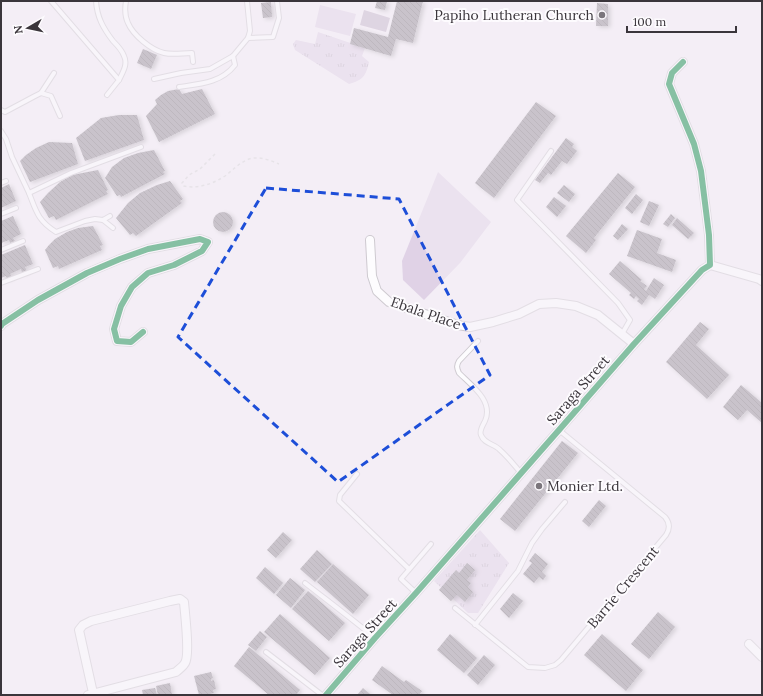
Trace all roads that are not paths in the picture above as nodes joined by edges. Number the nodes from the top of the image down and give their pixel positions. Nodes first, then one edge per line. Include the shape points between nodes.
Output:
1 (51, 1) edge
2 (96, 1) edge
3 (126, 1) edge
4 (247, 1) edge
5 (277, 1) edge
6 (248, 38) junction
7 (233, 56) junction
8 (193, 62) dead end
9 (683, 62) dead end
10 (54, 73) dead end
11 (154, 79) dead end
12 (119, 80) junction
13 (179, 87) dead end
14 (41, 93) junction
15 (107, 95) dead end
16 (1, 110) edge
17 (60, 116) dead end
18 (1, 131) edge
19 (6, 139) junction
20 (1, 142) edge
21 (141, 147) dead end
22 (551, 151) dead end
23 (29, 193) junction
24 (16, 208) dead end
25 (1, 214) edge
26 (110, 216) dead end
27 (103, 220) junction
28 (113, 228) dead end
29 (370, 240) dead end
30 (23, 241) dead end
31 (1, 250) edge
32 (710, 264) junction
33 (38, 269) dead end
34 (762, 281) edge
35 (1, 283) edge
36 (1, 326) edge
37 (143, 332) dead end
38 (622, 334) junction
39 (478, 341) dead end
40 (634, 344) junction
41 (559, 430) junction
42 (521, 473) junction
43 (357, 474) dead end
44 (565, 502) dead end
45 (431, 544) dead end
46 (409, 569) junction
47 (305, 583) dead end
48 (416, 593) junction
49 (455, 608) dead end
50 (476, 625) junction
51 (375, 638) junction
52 (749, 644) dead end
53 (266, 652) dead end
54 (762, 657) edge
55 (90, 694) edge
56 (322, 695) edge
57 (326, 695) edge

1 - 12 lane
2 - 12 lane via 99,19 124,56 125,67
3 - 8 lane via 128,24 148,46 162,53 192,53
4 - 6 lane via 250,31
5 - 6 lane via 279,18 273,37
6 - 7 lane
7 - 11 lane via 210,69
7 - 13 lane via 235,65 232,70 219,79
9 - 32 street via 672,73 669,84 694,144 701,171
10 - 14 lane
12 - 15 lane
14 - 16 lane via 5,112
14 - 17 lane via 51,96
18 - 19 lane
19 - 20 lane
19 - 23 lane
21 - 23 lane via 71,173
22 - 38 lane via 517,200 618,303 630,320
23 - 27 lane via 38,215 46,226 56,232 85,221
24 - 25 lane
26 - 27 lane
27 - 28 lane
29 - 38 street, Ebala Place via 372,276 377,291 389,302 470,327 519,314 539,304 556,303 576,306 598,315
30 - 31 lane
32 - 34 street
32 - 40 street, Saraga Street
33 - 35 lane
36 - 37 street via 38,300 87,273 120,259 148,249 200,239 208,242 202,251 174,266 148,273 132,287 121,306 114,329 117,341 131,342
38 - 40 street, Ebala Place
39 - 42 lane via 458,362 457,368 486,404 487,414 480,432 482,437 500,450
40 - 41 street, Saraga Street
41 - 42 street, Saraga Street
41 - 50 lane, Barrie Crescent via 665,517 669,526 666,536 555,665 545,668 528,667
42 - 48 street, Saraga Street
43 - 46 lane via 339,501
44 - 50 lane via 542,529 518,571
45 - 46 lane
46 - 48 lane via 401,579
47 - 51 lane
48 - 51 street, Saraga Street
49 - 50 lane, Barrie Crescent
51 - 57 street, Saraga Street
52 - 54 street
53 - 56 lane
55 - 55 street via 176,672 183,667 188,652 184,602 180,599 170,601 82,625 80,630

